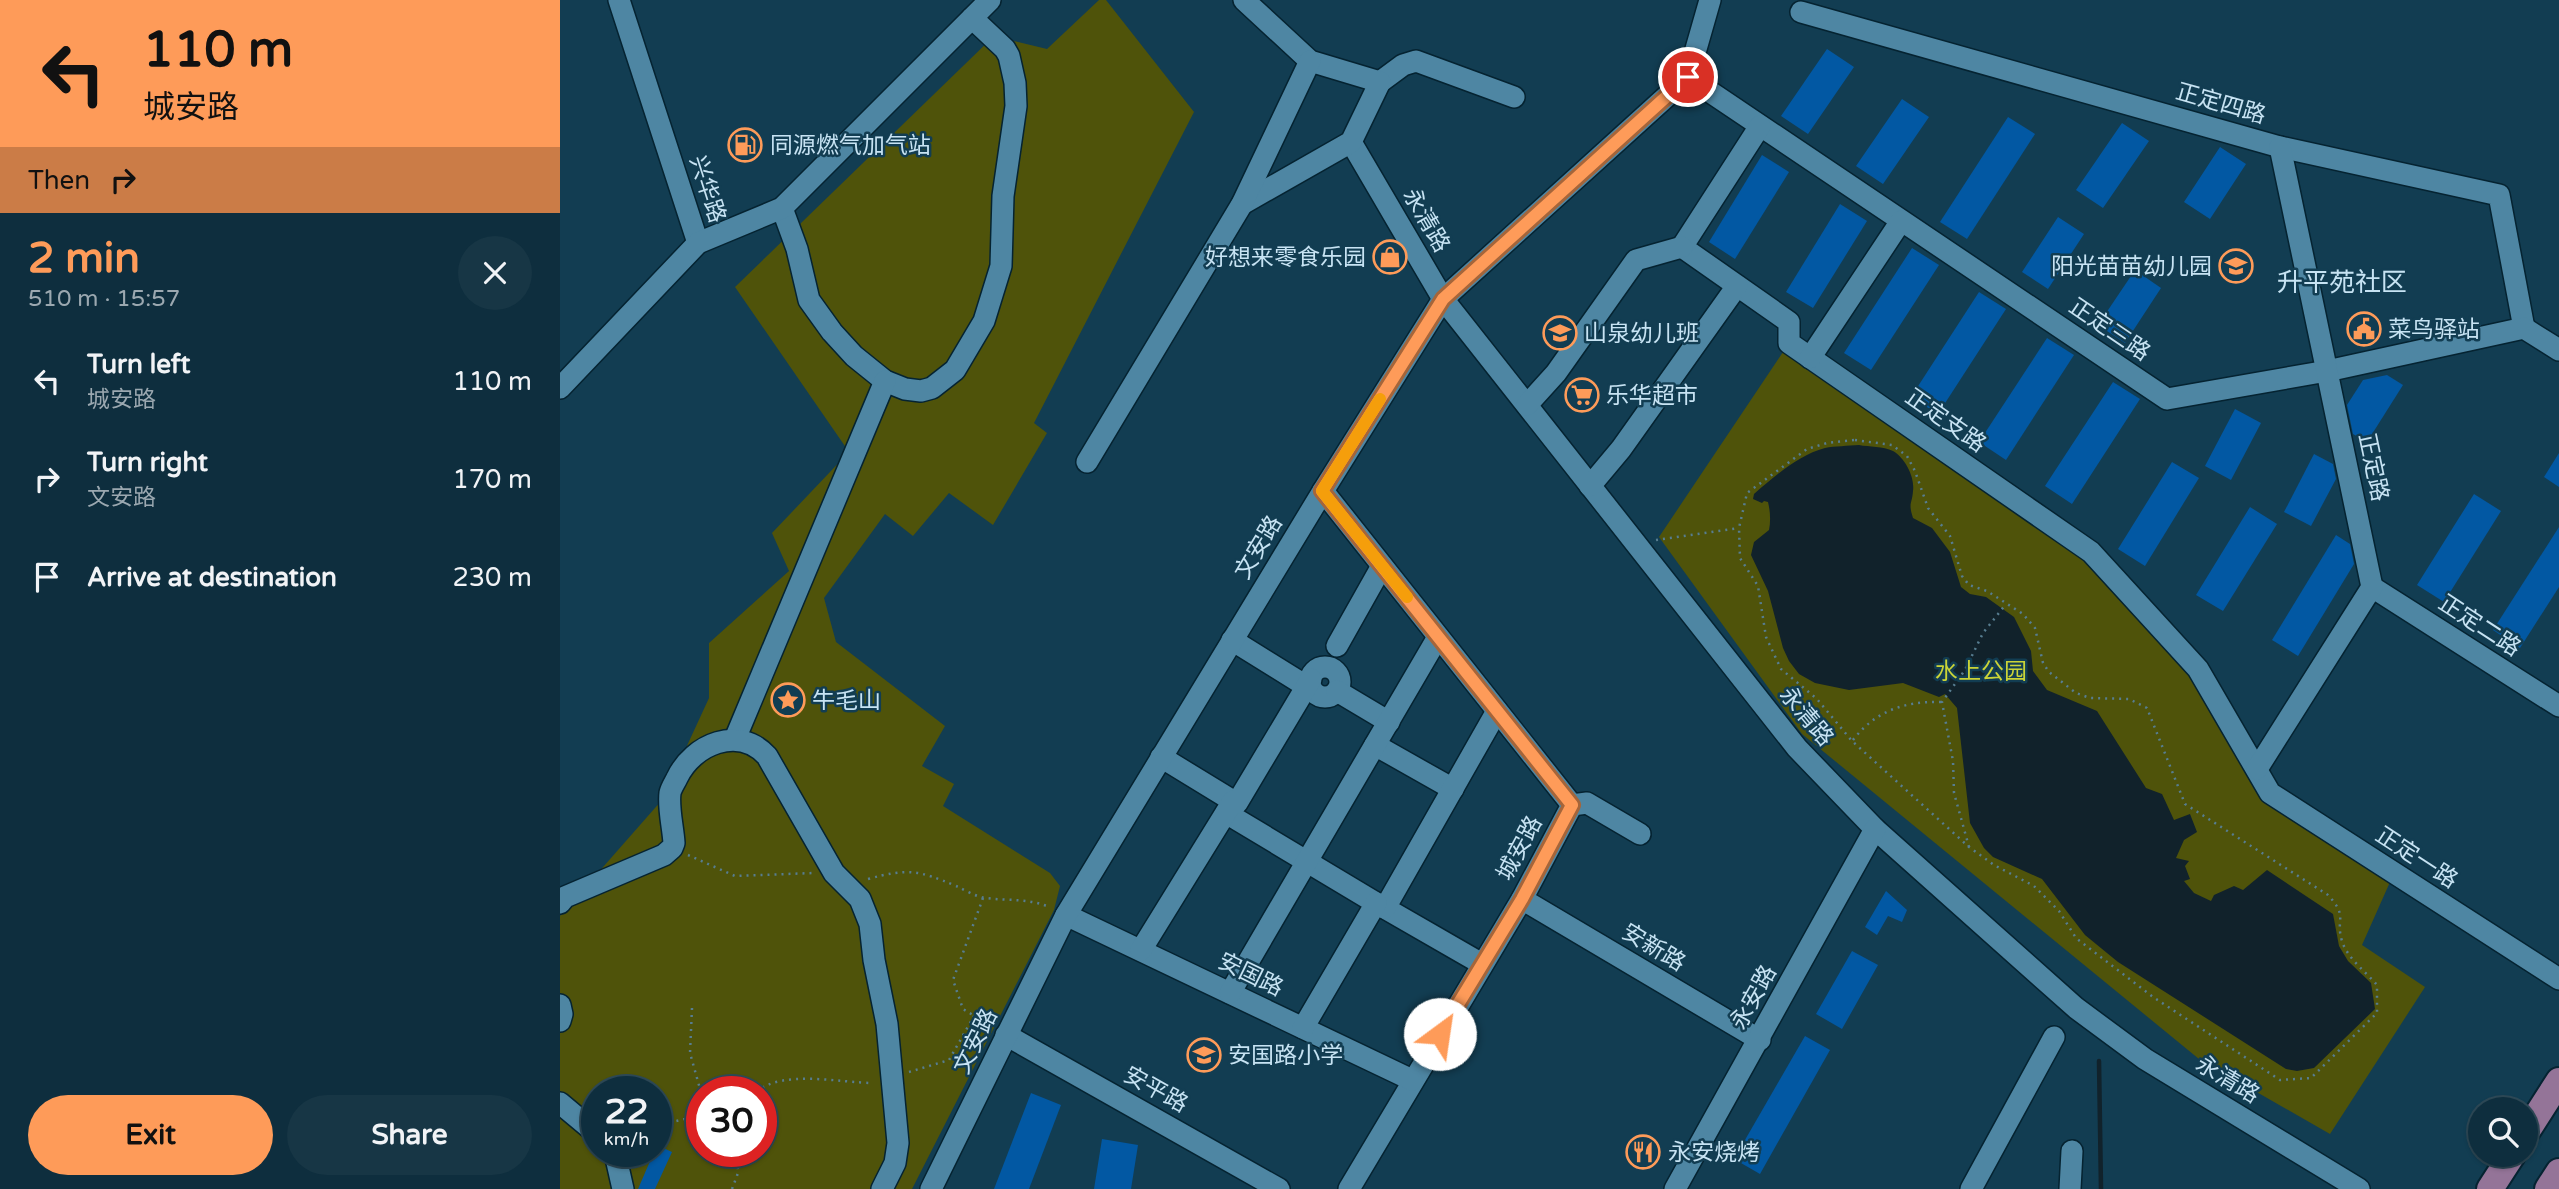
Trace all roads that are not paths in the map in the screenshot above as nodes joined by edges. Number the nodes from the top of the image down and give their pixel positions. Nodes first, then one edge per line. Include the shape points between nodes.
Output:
1 (620, 0) edge
2 (990, 0) edge
3 (1244, 0) edge
4 (1710, 0) edge
5 (1801, 12) dead end
6 (972, 18) junction
7 (1310, 61) junction
8 (1688, 77) junction
9 (1380, 82) junction
10 (1514, 97) dead end
11 (1760, 126) junction
12 (1351, 142) junction
13 (2280, 147) junction
14 (1241, 204) junction
15 (782, 208) junction
16 (1901, 221) junction
17 (698, 243) junction
18 (1682, 247) junction
19 (1737, 286) junction
20 (1443, 299) junction
21 (2524, 328) junction
22 (2559, 350) edge
23 (1810, 358) junction
24 (2327, 371) junction
25 (885, 381) junction
26 (560, 388) edge
27 (1527, 405) junction
28 (1087, 462) dead end
29 (1590, 486) junction
30 (1322, 491) junction
31 (1382, 566) junction
32 (2372, 587) junction
33 (1438, 636) junction
34 (1232, 640) junction
35 (1337, 646) dead end
36 (1308, 683) junction
37 (2559, 706) edge
38 (1497, 711) junction
39 (1389, 722) junction
40 (735, 739) junction
41 (1375, 745) junction
42 (1161, 757) junction
43 (2257, 769) junction
44 (1453, 789) junction
45 (1572, 805) junction
46 (1230, 807) junction
47 (1875, 829) junction
48 (1640, 834) dead end
49 (1307, 862) junction
50 (1522, 899) junction
51 (560, 903) edge
52 (1381, 906) junction
53 (1066, 915) junction
54 (1140, 950) junction
55 (1482, 964) junction
56 (2559, 979) edge
57 (1230, 993) junction
58 (560, 1004) edge
59 (560, 1021) edge
60 (1303, 1028) junction
61 (1006, 1035) junction
62 (2054, 1037) dead end
63 (1760, 1040) junction
64 (1412, 1080) junction
65 (2559, 1081) edge
66 (560, 1103) edge
67 (2538, 1114) edge
68 (581, 1121) edge
69 (2072, 1151) dead end
70 (617, 1167) edge
71 (2504, 1167) edge
72 (2559, 1172) edge
73 (623, 1189) edge
74 (882, 1189) edge
75 (931, 1189) edge
76 (1279, 1189) edge
77 (1349, 1189) edge
78 (1675, 1189) edge
79 (1972, 1189) edge
80 (2070, 1189) edge
81 (2359, 1189) edge
82 (2490, 1189) edge
83 (2548, 1189) edge

1 - 17 street, 兴华路
2 - 6 street
3 - 7 street
4 - 8 street
5 - 13 street, 正定四路
6 - 15 street
6 - 25 street via 1005,49 1015,83 1001,265 984,321 955,370 921,391
7 - 9 street
7 - 14 street
8 - 11 street, 正定三路
8 - 20 street, 文安路
9 - 10 street via 1416,61
9 - 12 street
11 - 16 street, 正定三路
11 - 18 street
12 - 14 street
12 - 20 street, 永清路
13 - 21 street, 正定四路 via 2499,195
13 - 24 street, 正定路
14 - 28 street
15 - 17 street
15 - 25 street via 809,300 854,356
16 - 23 street
16 - 24 street, 正定三路 via 2167,399
17 - 26 street, 兴华路
18 - 19 street, 正定支路
18 - 27 street via 1636,260 1556,373
19 - 23 street, 正定支路 via 1789,322 1789,343
19 - 29 street
20 - 27 street, 永清路
20 - 30 street, 文安路
21 - 22 street
21 - 24 street, 正定三路
23 - 43 street, 正定支路 via 2091,552 2198,669
24 - 32 street, 正定路
25 - 40 street
27 - 29 street, 永清路
29 - 47 street, 永清路 via 1797,748
30 - 31 street, 城安路
30 - 34 street, 文安路
31 - 33 street, 城安路
31 - 35 street
32 - 37 street, 正定二路
32 - 43 street
33 - 38 street, 城安路
33 - 39 street
34 - 36 street
34 - 42 street, 文安路
36 - 39 street via 1319,668 1329,667 1340,677 1337,691
36 - 46 street via 1237,803
38 - 44 street
38 - 45 street, 城安路
39 - 41 street
40 - 51 street via 706,746 683,765 670,791 672,848
40 - 74 street via 753,744 767,756 834,873 860,899 870,924 887,1024 898,1143 895,1163
41 - 44 street
41 - 49 street
42 - 46 street
42 - 53 street, 文安路
43 - 56 street, 正定一路 via 2270,793
44 - 52 street
45 - 48 street via 1587,803
45 - 50 street, 城安路
46 - 49 street
46 - 54 street
47 - 63 street, 永安路
47 - 81 street, 永清路 via 2076,1008 2145,1059
49 - 52 street
49 - 57 street
50 - 55 street, 城安路
50 - 63 street, 安新路
52 - 55 street
52 - 60 street
53 - 54 street, 安国路
53 - 61 street, 文安路
54 - 57 street, 安国路
55 - 64 street, 城安路
57 - 60 street, 安国路
58 - 59 street
60 - 64 street, 安国路
61 - 75 street, 文安路
61 - 76 street, 安平路
62 - 79 street
63 - 78 street, 永安路
64 - 77 street, 城安路
65 - 67 main road
66 - 68 street
69 - 80 street
70 - 73 street
71 - 82 main road
72 - 83 main road

